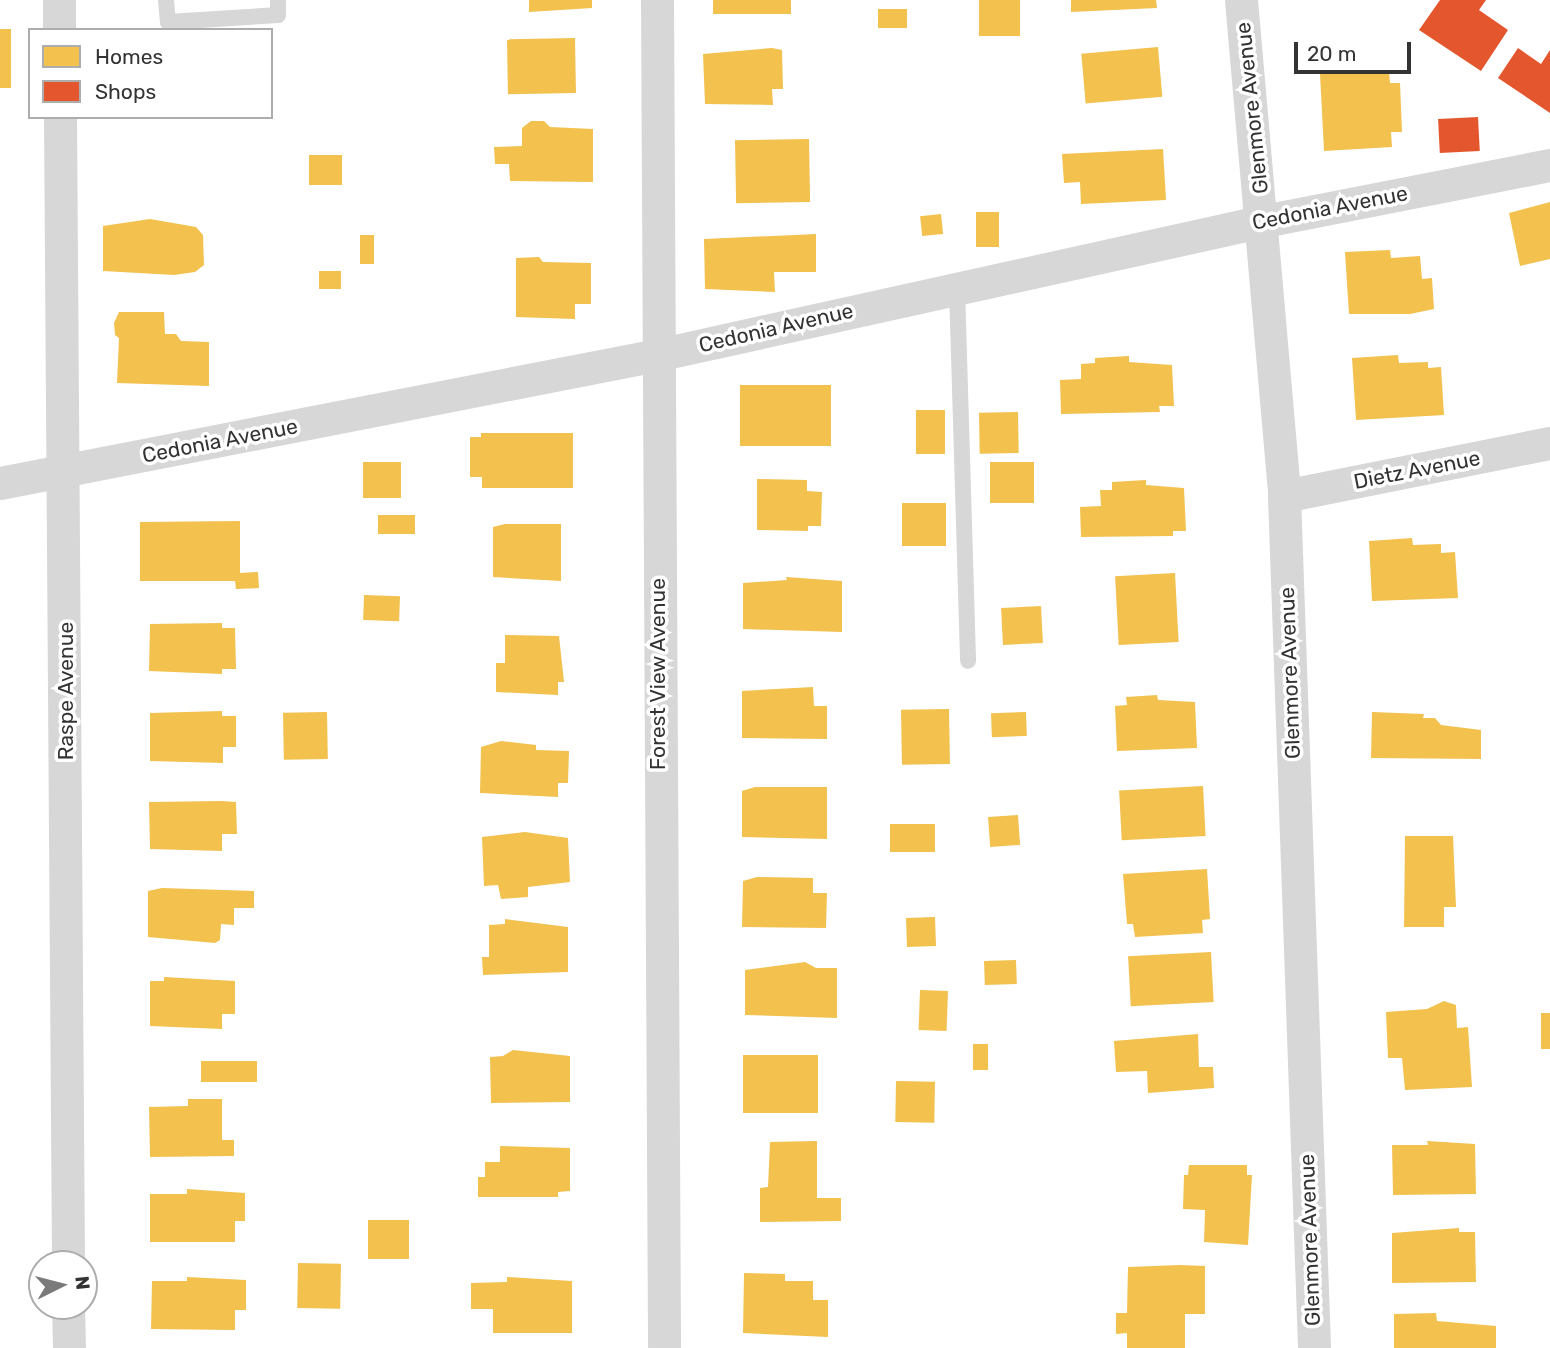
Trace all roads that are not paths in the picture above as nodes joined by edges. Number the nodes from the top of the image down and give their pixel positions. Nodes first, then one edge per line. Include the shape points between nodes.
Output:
1 (59, 0) edge
2 (166, 0) edge
3 (278, 0) edge
4 (657, 0) edge
5 (1241, 0) edge
6 (59, 28) edge
7 (60, 119) edge
8 (1550, 165) edge
9 (1264, 221) junction
10 (957, 288) junction
11 (657, 355) junction
12 (1550, 443) edge
13 (66, 471) junction
14 (0, 483) edge
15 (1284, 496) junction
16 (968, 660) dead end
17 (68, 1250) edge
18 (68, 1320) edge
19 (69, 1348) edge
20 (664, 1348) edge
21 (1314, 1348) edge

1 - 6 street
2 - 3 lane via 168,22 278,15
4 - 11 street, Forest View Avenue
5 - 9 street, Glenmore Avenue
7 - 13 street, Raspe Avenue
8 - 9 street, Cedonia Avenue
9 - 10 street, Cedonia Avenue
9 - 15 street, Glenmore Avenue
10 - 11 street, Cedonia Avenue
10 - 16 lane
11 - 13 street, Cedonia Avenue
11 - 20 street, Forest View Avenue
12 - 15 street, Dietz Avenue
13 - 14 street, Cedonia Avenue
13 - 17 street, Raspe Avenue
15 - 21 street, Glenmore Avenue
18 - 19 street

